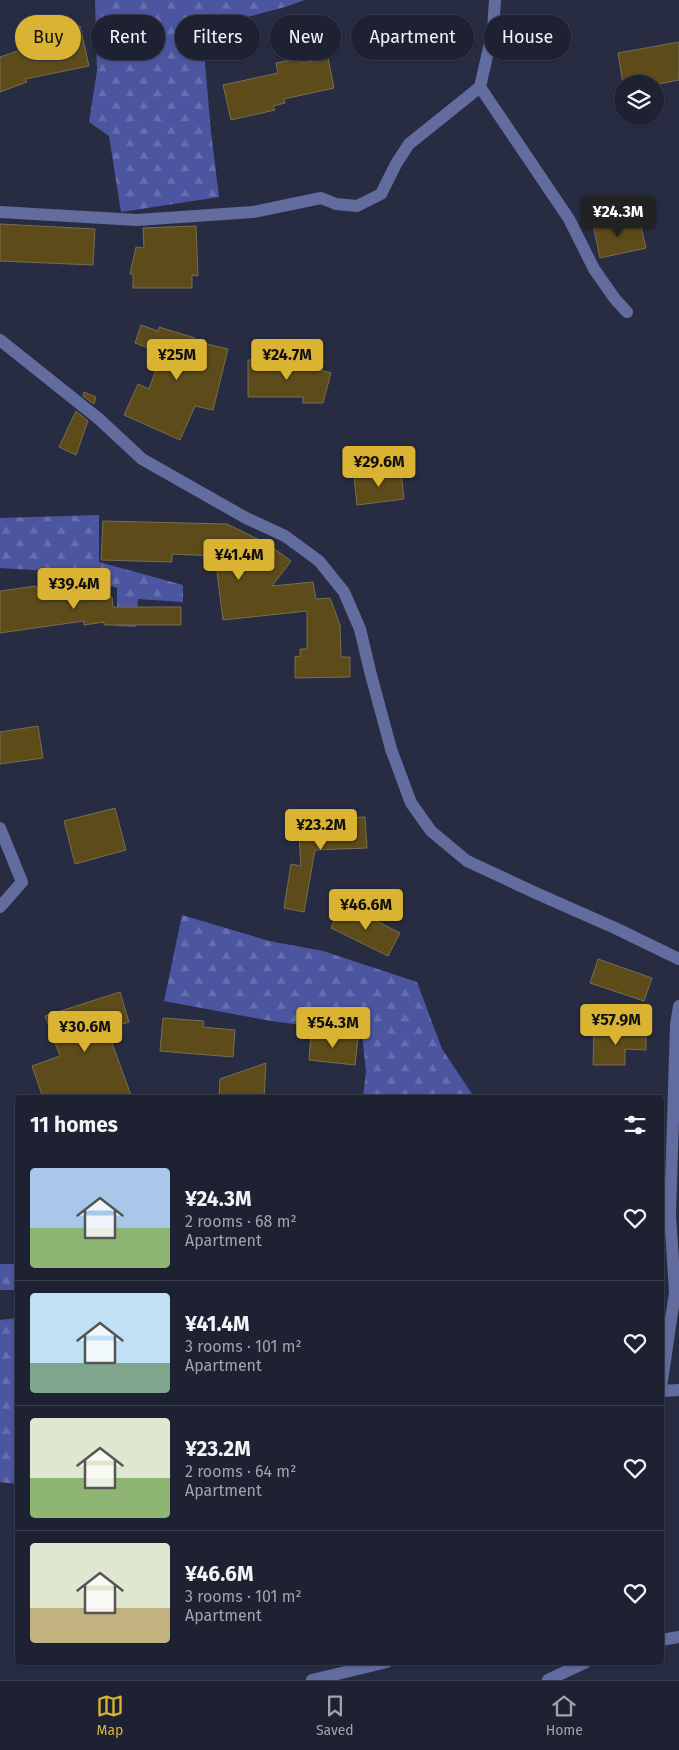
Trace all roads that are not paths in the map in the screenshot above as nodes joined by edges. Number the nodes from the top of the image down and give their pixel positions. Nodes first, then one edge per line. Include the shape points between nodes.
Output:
1 (495, 0) edge
2 (480, 87) junction
3 (0, 212) edge
4 (628, 312) dead end
5 (0, 340) edge
6 (0, 828) edge
7 (0, 907) edge
8 (679, 959) edge
9 (679, 1006) edge
10 (664, 1369) edge
11 (664, 1390) edge
12 (679, 1390) edge
13 (679, 1637) edge
14 (664, 1640) edge
15 (374, 1665) edge
16 (580, 1665) edge
17 (312, 1680) edge
18 (548, 1680) edge

1 - 2 street via 493,30
2 - 3 street via 409,144 381,194 357,206 336,204 321,198 253,212 136,220
2 - 4 street via 569,219 594,269 614,299
5 - 8 street via 92,413 142,459 246,518 285,536 319,561 344,592 360,629 392,748 411,803 431,831 467,861
6 - 7 street via 22,882
9 - 10 street via 670,1216 675,1292
11 - 12 street
13 - 14 street
15 - 17 street
16 - 18 street

